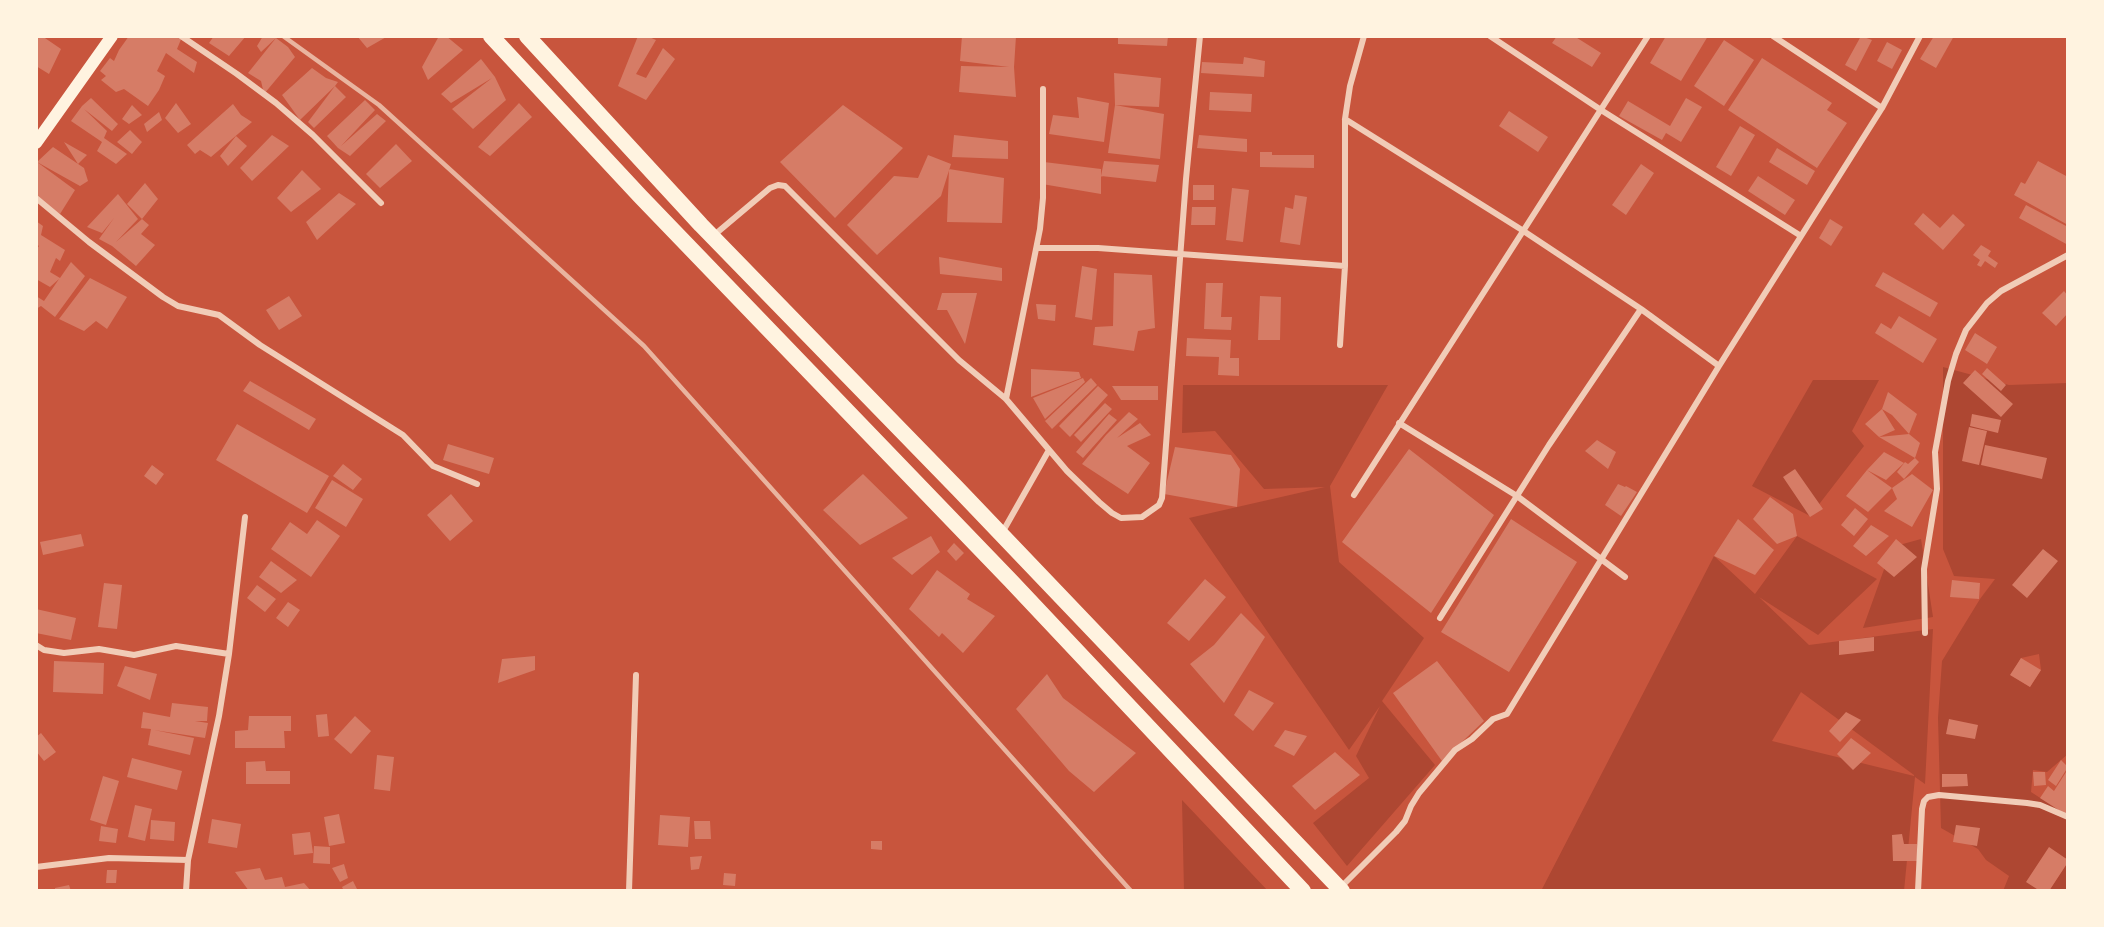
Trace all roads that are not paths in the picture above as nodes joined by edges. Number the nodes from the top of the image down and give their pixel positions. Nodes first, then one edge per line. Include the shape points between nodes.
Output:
1 (112, 36) edge
2 (181, 36) edge
3 (491, 36) edge
4 (527, 36) edge
5 (1200, 36) edge
6 (1364, 36) edge
7 (1490, 36) edge
8 (1648, 36) edge
9 (1773, 36) edge
10 (1920, 36) edge
11 (1043, 89) dead end
12 (1882, 108) junction
13 (1600, 110) junction
14 (1345, 119) junction
15 (36, 143) edge
16 (36, 198) edge
17 (381, 203) dead end
18 (1522, 230) junction
19 (1801, 236) junction
20 (712, 237) junction
21 (1038, 248) junction
22 (1181, 254) junction
23 (2068, 255) edge
24 (1345, 266) junction
25 (1641, 309) junction
26 (1340, 345) dead end
27 (1719, 366) junction
28 (1006, 399) junction
29 (1399, 423) junction
30 (1049, 450) junction
31 (477, 483) dead end
32 (1353, 495) dead end
33 (1517, 496) junction
34 (245, 517) dead end
35 (1002, 534) junction
36 (1601, 558) junction
37 (1625, 577) dead end
38 (1440, 618) dead end
39 (1925, 633) dead end
40 (36, 645) edge
41 (229, 654) junction
42 (636, 675) dead end
43 (2068, 817) edge
44 (188, 860) junction
45 (36, 867) edge
46 (1341, 890) edge
47 (186, 891) edge
48 (628, 891) edge
49 (1303, 891) edge
50 (1918, 891) edge

1 - 15 main road
2 - 17 street via 276,103
3 - 49 highway
4 - 20 highway
5 - 22 street
6 - 14 street
7 - 13 street
8 - 13 street
9 - 12 street
10 - 12 street
11 - 21 street
12 - 19 street
13 - 18 street
13 - 19 street
14 - 18 street
14 - 24 street
16 - 31 street via 163,297 178,306 219,315 403,435 433,466
18 - 25 street
18 - 29 street
19 - 27 street
20 - 28 street via 770,188 785,186 958,360
20 - 35 highway
21 - 22 street
21 - 28 street
22 - 24 street
22 - 30 street via 1159,505 1142,517 1121,518 1099,502
23 - 39 street via 2001,291 1987,303 1966,330 1956,354 1935,452 1937,489 1924,569
24 - 26 street
25 - 27 street
25 - 33 street
27 - 36 street
28 - 30 street
29 - 32 street
29 - 33 street
30 - 35 street
33 - 36 street
33 - 38 street
34 - 41 street
35 - 46 highway
36 - 37 street
36 - 46 street via 1507,714 1493,719 1455,750 1419,793 1405,821
40 - 41 street via 64,653 99,649 134,655 176,646
41 - 44 street
42 - 48 street
43 - 50 street via 2027,802 1929,797 1922,809
44 - 45 street via 109,858
44 - 47 street

